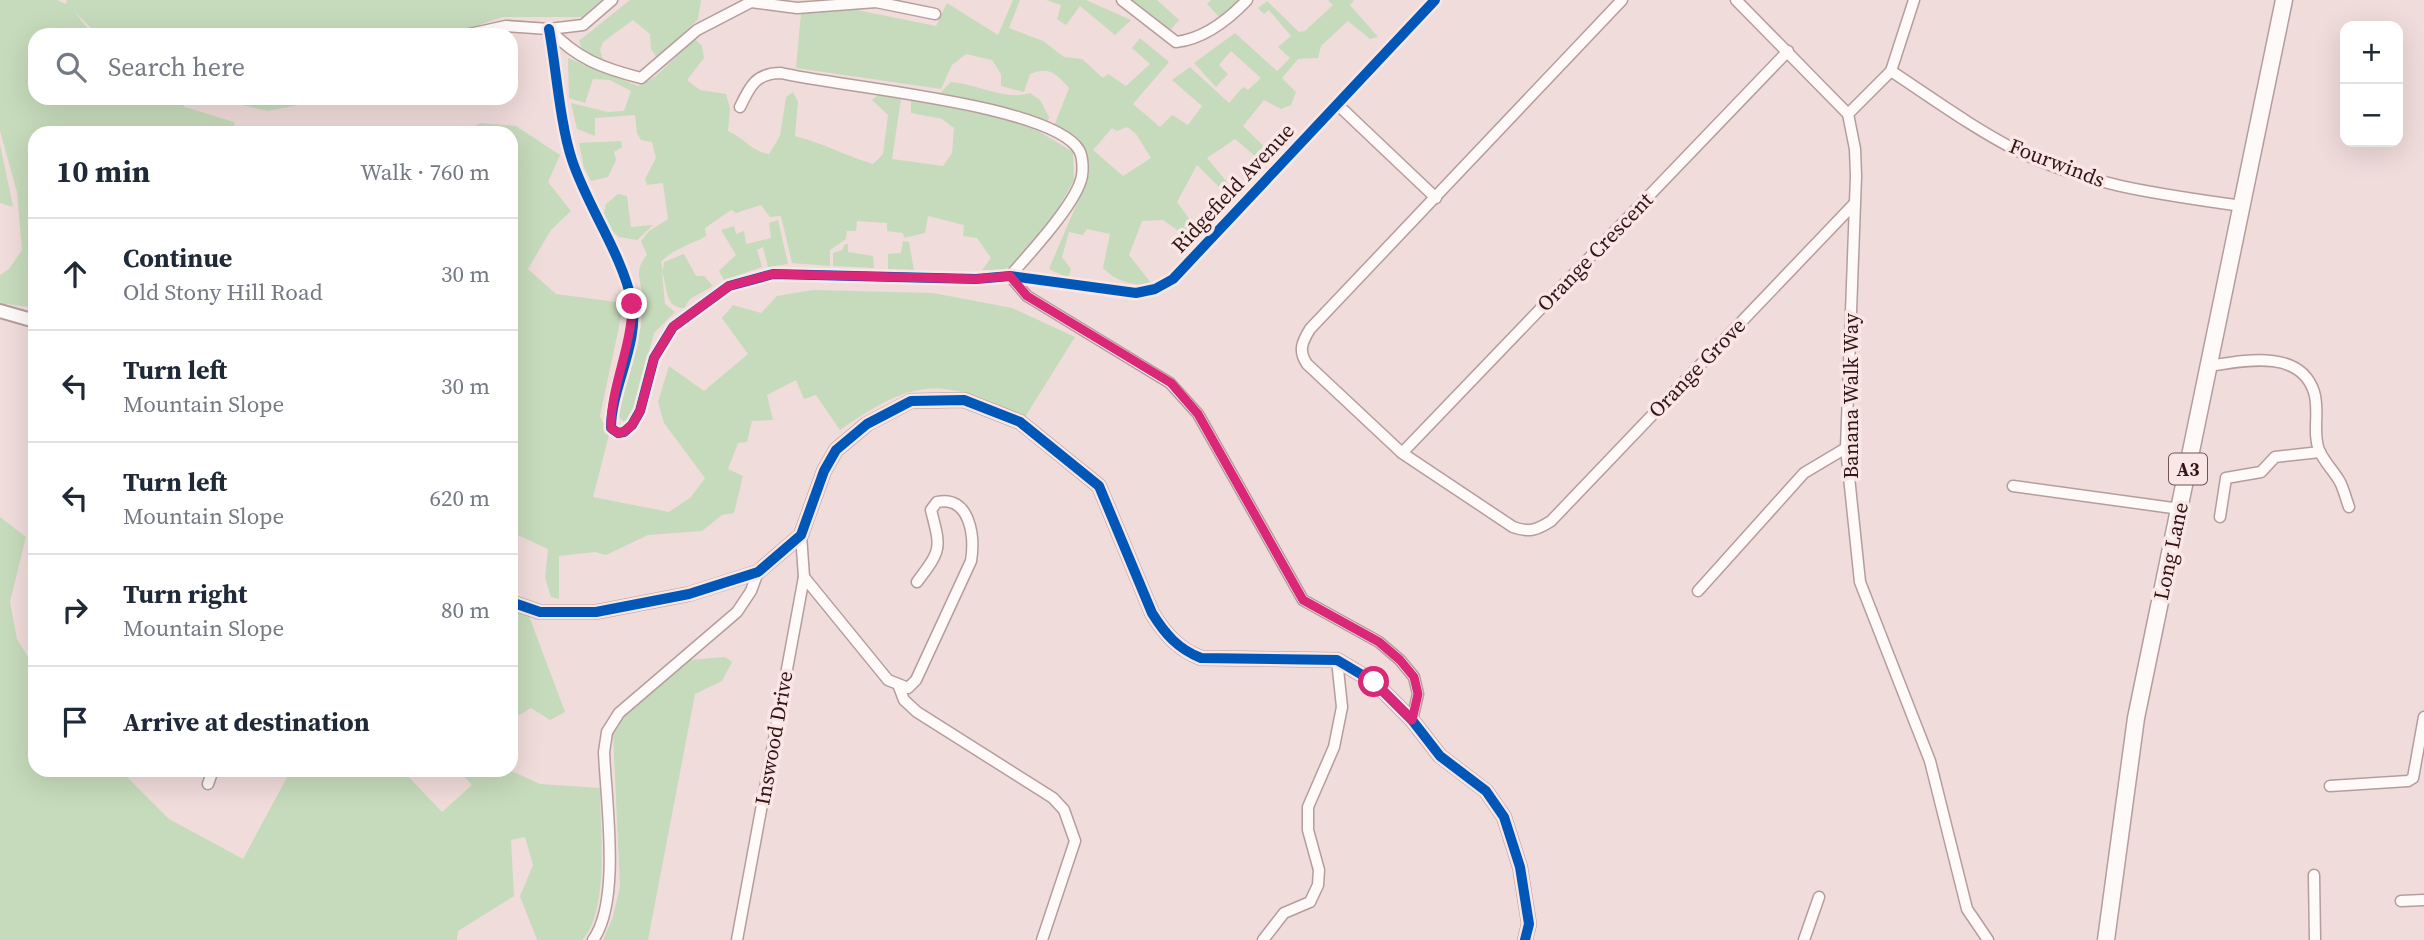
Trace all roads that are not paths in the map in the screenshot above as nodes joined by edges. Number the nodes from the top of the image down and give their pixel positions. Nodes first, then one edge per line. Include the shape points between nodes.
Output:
1 (612, 0) edge
2 (1122, 0) edge
3 (1247, 0) edge
4 (1435, 0) edge
5 (1622, 0) edge
6 (1735, 0) edge
7 (1914, 0) edge
8 (2284, 0) edge
9 (935, 14) dead end
10 (497, 28) edge
11 (549, 29) junction
12 (1787, 51) junction
13 (1891, 71) junction
14 (1338, 105) junction
15 (740, 107) dead end
16 (1848, 114) junction
17 (1436, 198) junction
18 (1854, 204) junction
19 (2242, 206) junction
20 (1010, 276) junction
21 (0, 311) edge
22 (28, 319) edge
23 (2209, 366) junction
24 (1846, 448) junction
25 (2320, 452) junction
26 (1402, 453) junction
27 (2013, 486) dead end
28 (2349, 507) dead end
29 (2180, 509) junction
30 (2220, 517) dead end
31 (801, 535) junction
32 (758, 572) junction
33 (804, 577) junction
34 (917, 582) dead end
35 (1698, 591) dead end
36 (518, 604) edge
37 (1337, 660) junction
38 (899, 687) junction
39 (2424, 717) edge
40 (1412, 720) junction
41 (210, 777) edge
42 (208, 784) dead end
43 (2330, 786) dead end
44 (2314, 875) dead end
45 (1819, 897) dead end
46 (2401, 901) dead end
47 (2424, 901) edge
48 (593, 940) edge
49 (737, 940) edge
50 (1042, 940) edge
51 (1264, 940) edge
52 (1525, 940) edge
53 (1804, 940) edge
54 (1988, 940) edge
55 (2106, 940) edge
56 (2315, 940) edge

1 - 11 street via 583,25
2 - 3 street via 1176,42 1192,40
4 - 14 street, Ridgefield Avenue
5 - 17 street
6 - 12 street
7 - 13 street
8 - 19 main road, Long Lane / A3
9 - 11 street via 876,2 797,8 751,2 697,30 641,78 607,69 570,51
10 - 11 street
11 - 20 street, Ridgefield Avenue via 571,159 632,304 611,418 611,428 618,433 632,425 640,411 654,358 673,327 729,286 773,274
12 - 16 street
12 - 26 street, Orange Crescent
13 - 16 street
13 - 19 street, Fourwinds via 2019,152 2081,176 2147,193
14 - 17 street
14 - 20 street, Ridgefield Avenue via 1173,279 1155,289 1136,293
15 - 20 street via 757,78 782,73 978,106 1029,120 1066,140 1078,149 1082,179 1057,220
16 - 18 street, Banana Walk Way via 1856,149
17 - 26 street via 1310,329 1301,348 1307,364
18 - 24 street, Banana Walk Way
18 - 26 street, Orange Grove via 1551,521 1537,530 1513,527
19 - 23 main road, Long Lane / A3
20 - 40 street via 1027,296 1171,383 1198,414 1303,600 1379,642 1414,677 1418,694
21 - 22 street
23 - 25 street via 2257,359 2281,362 2301,374 2314,391
23 - 29 main road, Long Lane / A3
24 - 35 street via 1804,473
24 - 54 street, Banana Walk Way via 1860,582 1930,761 1967,909
25 - 28 street via 2340,482
25 - 30 street via 2275,457 2261,472 2226,478
27 - 29 street
29 - 55 main road, Long Lane / A3 via 2136,718
31 - 32 street
31 - 33 street, Inswood Drive
31 - 37 street via 836,450 867,424 911,401 964,400 1020,422 1099,486 1152,613 1174,642 1202,658
32 - 36 street via 689,594 596,611 540,612
32 - 48 street via 737,612 619,713 607,732 610,891
33 - 38 street via 888,680
33 - 49 street, Inswood Drive
34 - 38 street via 937,555 939,540 930,510 949,499 960,505 968,518 974,545 971,561 916,680 908,688
37 - 40 street via 1374,682
37 - 51 street via 1342,707 1334,747 1308,807 1318,885 1310,902 1284,913
38 - 50 street via 904,700 917,712 1053,798 1064,810 1075,841
39 - 43 street via 2413,778
40 - 52 street via 1440,756 1486,791 1504,817 1520,867 1529,924
41 - 42 street
44 - 56 street
45 - 53 street
46 - 47 street

